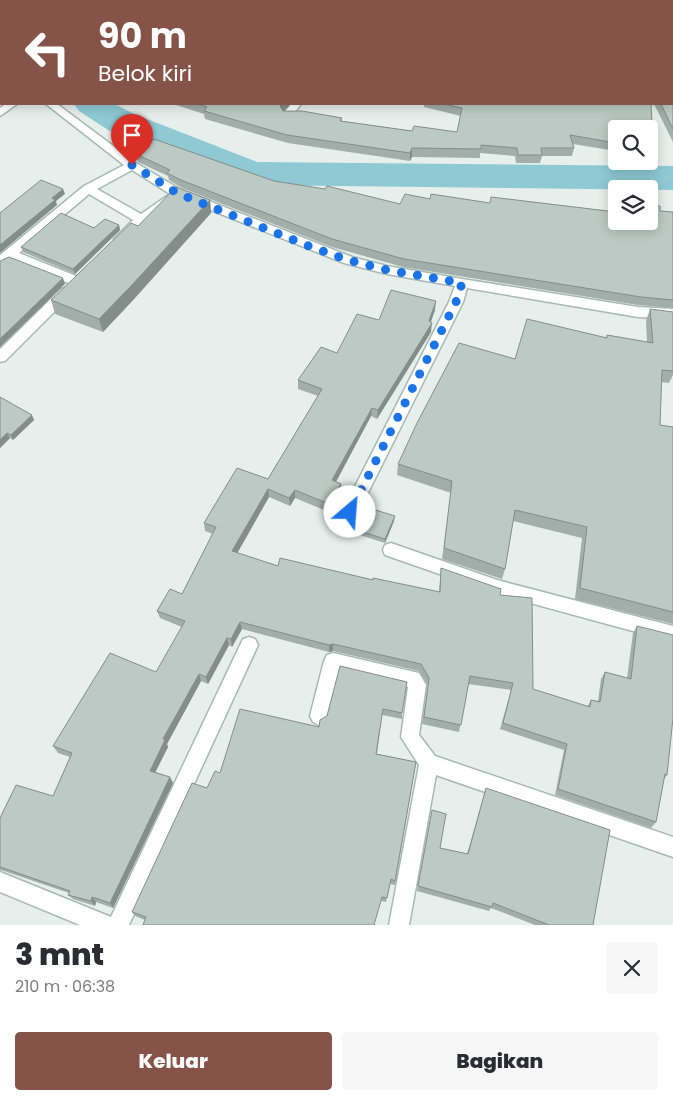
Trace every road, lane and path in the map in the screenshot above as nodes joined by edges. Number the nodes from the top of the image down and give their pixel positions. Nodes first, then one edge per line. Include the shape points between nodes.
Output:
1 (11, 105) edge
2 (52, 105) edge
3 (295, 105) edge
4 (0, 113) edge
5 (287, 115) edge
6 (132, 165) junction
7 (88, 189) junction
8 (177, 193) junction
9 (142, 219) junction
10 (109, 250) edge
11 (4, 258) edge
12 (459, 292) junction
13 (673, 314) edge
14 (0, 357) edge
15 (350, 512) dead end
16 (392, 550) dead end
17 (673, 634) edge
18 (249, 645) dead end
19 (319, 716) dead end
20 (429, 763) junction
21 (673, 848) edge
22 (0, 882) edge
23 (105, 925) edge
24 (118, 925) edge
25 (399, 925) edge

1 - 4 street
2 - 6 street
3 - 5 street
6 - 7 street
6 - 8 street
7 - 9 street
7 - 11 street
8 - 9 street
8 - 12 street via 348,260
9 - 10 street
11 - 14 street via 80,278
12 - 13 street
12 - 15 street
16 - 17 street via 497,587
18 - 24 street
19 - 20 street via 333,661 412,679 416,685 410,737
20 - 21 street
20 - 25 street
22 - 23 street

